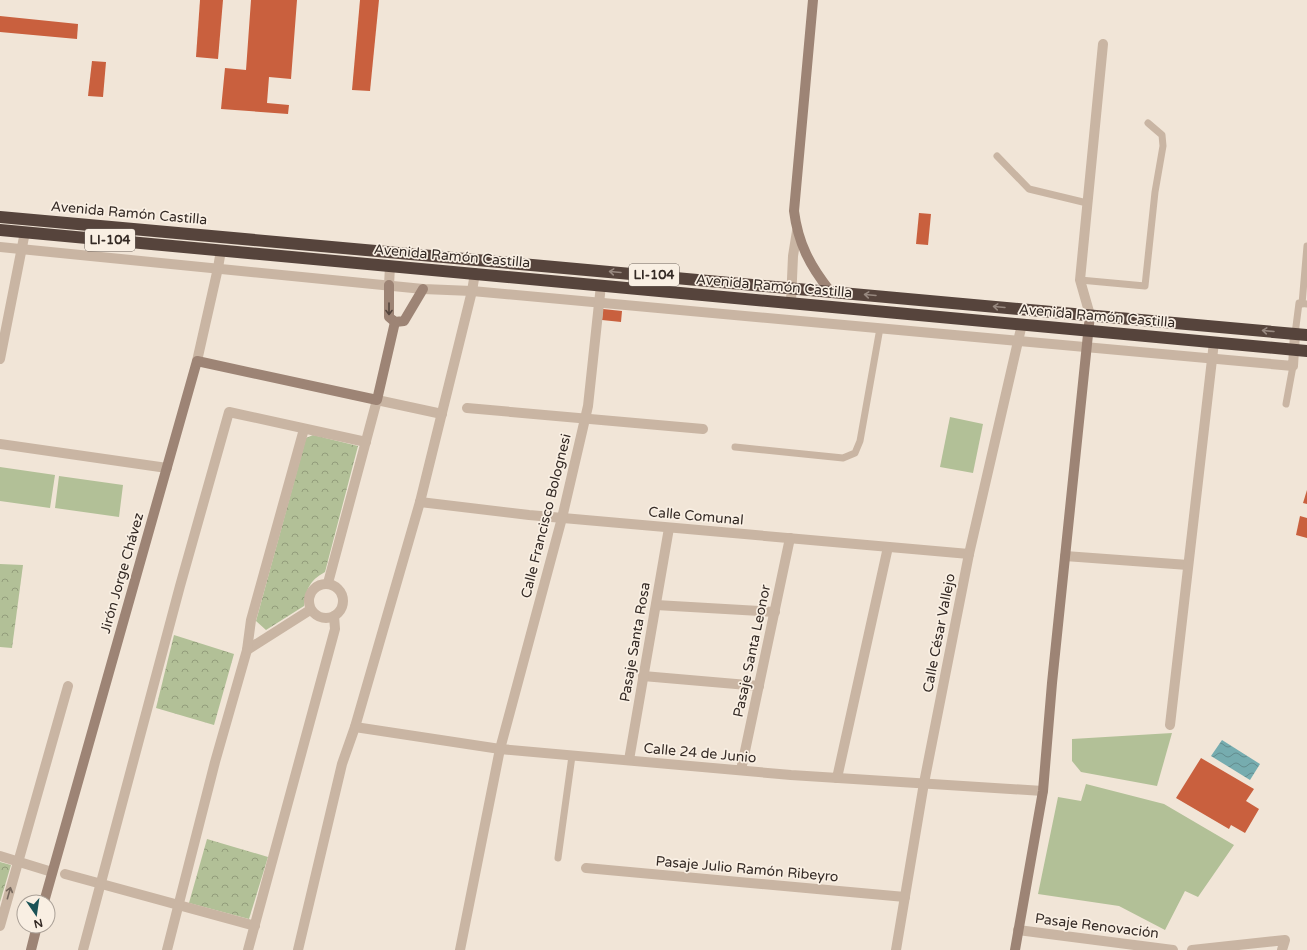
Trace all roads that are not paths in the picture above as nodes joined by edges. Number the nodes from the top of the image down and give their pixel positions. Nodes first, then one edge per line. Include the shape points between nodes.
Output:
1 (813, 0) edge
2 (1103, 44) dead end
3 (1148, 123) dead end
4 (997, 156) dead end
5 (1087, 203) junction
6 (0, 217) edge
7 (0, 230) edge
8 (796, 231) junction
9 (25, 232) junction
10 (1307, 246) edge
11 (0, 247) edge
12 (21, 249) junction
13 (221, 250) junction
14 (390, 266) junction
15 (218, 268) junction
16 (475, 273) junction
17 (1080, 280) junction
18 (389, 285) junction
19 (601, 285) junction
20 (792, 288) junction
21 (423, 289) junction
22 (472, 291) junction
23 (830, 291) junction
24 (729, 297) junction
25 (791, 302) junction
26 (600, 303) junction
27 (1304, 304) edge
28 (881, 311) junction
29 (727, 314) junction
30 (1090, 315) junction
31 (395, 322) junction
32 (1022, 324) junction
33 (880, 328) junction
34 (1088, 330) junction
35 (1301, 334) edge
36 (1018, 340) junction
37 (1214, 342) junction
38 (1087, 346) junction
39 (1294, 350) junction
40 (1307, 351) edge
41 (1213, 358) junction
42 (0, 359) edge
43 (197, 361) junction
44 (1293, 366) junction
45 (377, 400) junction
46 (1286, 404) dead end
47 (467, 408) dead end
48 (442, 414) junction
49 (585, 418) junction
50 (304, 429) junction
51 (703, 429) dead end
52 (366, 442) junction
53 (0, 444) edge
54 (735, 447) dead end
55 (167, 468) junction
56 (420, 502) junction
57 (562, 518) junction
58 (669, 528) junction
59 (790, 538) junction
60 (888, 547) junction
61 (969, 554) junction
62 (1065, 556) junction
63 (1188, 565) junction
64 (328, 583) junction
65 (656, 604) junction
66 (310, 610) junction
67 (775, 612) junction
68 (334, 616) junction
69 (247, 650) junction
70 (643, 676) junction
71 (68, 686) dead end
72 (759, 686) junction
73 (1170, 725) dead end
74 (355, 726) junction
75 (500, 749) junction
76 (572, 756) junction
77 (629, 760) junction
78 (741, 770) junction
79 (837, 778) junction
80 (924, 783) junction
81 (1043, 791) junction
82 (0, 856) edge
83 (558, 858) dead end
84 (18, 861) junction
85 (586, 868) dead end
86 (52, 872) junction
87 (65, 874) dead end
88 (100, 884) junction
89 (46, 894) edge
90 (905, 897) junction
91 (179, 907) junction
92 (0, 926) edge
93 (255, 926) junction
94 (1018, 930) junction
95 (35, 934) edge
96 (1283, 945) edge
97 (1210, 949) edge
98 (31, 950) edge
99 (82, 950) edge
100 (167, 950) edge
101 (248, 950) edge
102 (298, 950) edge
103 (460, 950) edge
104 (896, 950) edge
105 (1015, 950) edge
106 (1173, 950) edge
107 (1192, 950) edge

1 - 8 street via 794,211
2 - 5 street
3 - 17 lane via 1162,135 1163,146 1155,192 1145,286
4 - 5 lane via 1029,189
5 - 17 street
20 -> 6 highway, Avenida Ramón Castilla / LI-104
7 - 9 highway, Avenida Ramón Castilla / LI-104
8 - 20 street
8 - 23 street via 806,257
9 - 12 street
9 - 13 highway, Avenida Ramón Castilla / LI-104
10 - 27 lane
11 - 12 street
12 - 15 street
12 - 42 street
13 - 14 highway, Avenida Ramón Castilla / LI-104
13 - 15 street, Jirón Jorge Chávez
14 - 16 highway, Avenida Ramón Castilla / LI-104
14 - 18 street
15 - 18 street
15 - 43 street, Jirón Jorge Chávez
16 - 19 highway, Avenida Ramón Castilla / LI-104
16 - 22 street
17 - 30 street
18 - 21 street
18 -> 31 street via 389,317
19 - 24 highway, Avenida Ramón Castilla / LI-104
19 - 26 street, Calle Francisco Bolognesi
20 - 23 highway, Avenida Ramón Castilla / LI-104
20 - 25 street
21 - 22 street
21 - 31 street via 404,321
22 - 26 street
22 - 48 street
30 -> 23 highway, Avenida Ramón Castilla / LI-104
24 - 25 highway, Avenida Ramón Castilla / LI-104
24 - 29 street
25 - 28 highway, Avenida Ramón Castilla / LI-104
26 - 29 street
26 - 49 street, Calle Francisco Bolognesi
27 - 35 lane via 1300,303
28 - 32 highway, Avenida Ramón Castilla / LI-104
28 - 33 street
29 - 33 street
30 - 34 street
35 -> 30 highway, Avenida Ramón Castilla / LI-104
31 - 45 street
32 - 34 highway, Avenida Ramón Castilla / LI-104
32 - 36 street, Calle César Vallejo
33 - 36 street
33 - 54 lane via 860,441 855,453 844,458
34 - 37 highway, Avenida Ramón Castilla / LI-104
34 - 38 street
35 - 39 street
36 - 38 street
36 - 61 street, Calle César Vallejo
37 - 39 highway, Avenida Ramón Castilla / LI-104
37 - 41 street
38 - 41 street
38 - 62 street
39 - 40 highway, Avenida Ramón Castilla / LI-104
39 - 44 street
41 - 44 street
41 - 63 street
43 - 45 street
43 - 55 street, Jirón Jorge Chávez
44 - 46 lane
45 - 48 street
45 - 52 street
47 - 49 street
48 - 56 street
49 - 51 street
49 - 57 street, Calle Francisco Bolognesi
50 - 52 street
50 - 69 street via 251,620
50 - 88 street via 229,412
52 - 64 street
53 - 55 street
55 - 86 street, Jirón Jorge Chávez
56 - 57 street, Calle Comunal
56 - 74 street
57 - 58 street, Calle Comunal
57 - 75 street, Calle Francisco Bolognesi
58 - 59 street, Calle Comunal
58 - 65 street, Pasaje Santa Rosa
59 - 60 street, Calle Comunal
59 - 67 street, Pasaje Santa Leonor
60 - 61 street, Calle Comunal
60 - 79 street
61 - 80 street, Calle César Vallejo
62 - 63 street
62 - 81 street
63 - 73 street
64 - 66 street via 317,585 310,593
64 - 68 street via 338,588 343,598 341,608
65 - 67 street
65 - 70 street, Pasaje Santa Rosa
66 - 68 street via 324,618
66 - 69 street
67 - 72 street, Pasaje Santa Leonor
68 - 93 street via 335,629
69 - 91 street via 215,762
70 - 72 street
70 - 77 street, Pasaje Santa Rosa
71 - 84 street
72 - 78 street, Pasaje Santa Leonor
74 - 75 street, Calle 24 de Junio
74 - 102 street via 342,764
75 - 76 street, Calle 24 de Junio
75 - 103 street, Calle Francisco Bolognesi
76 - 77 street, Calle 24 de Junio
76 - 83 lane
77 - 78 street, Calle 24 de Junio
78 - 79 street, Calle 24 de Junio
79 - 80 street, Calle 24 de Junio
80 - 81 street, Calle 24 de Junio
80 - 90 street, Calle César Vallejo
81 - 94 street
82 - 84 street
84 - 86 street
92 -> 84 street
85 - 90 street, Pasaje Julio Ramón Ribeyro
86 - 89 street, Jirón Jorge Chávez
87 - 88 street
88 - 91 street
88 - 99 street
90 - 104 street, Calle César Vallejo
91 - 93 street
91 - 100 street
93 - 101 street
94 - 105 street
94 - 106 street, Pasaje Renovación
95 - 98 street
96 - 97 street
97 - 107 street

